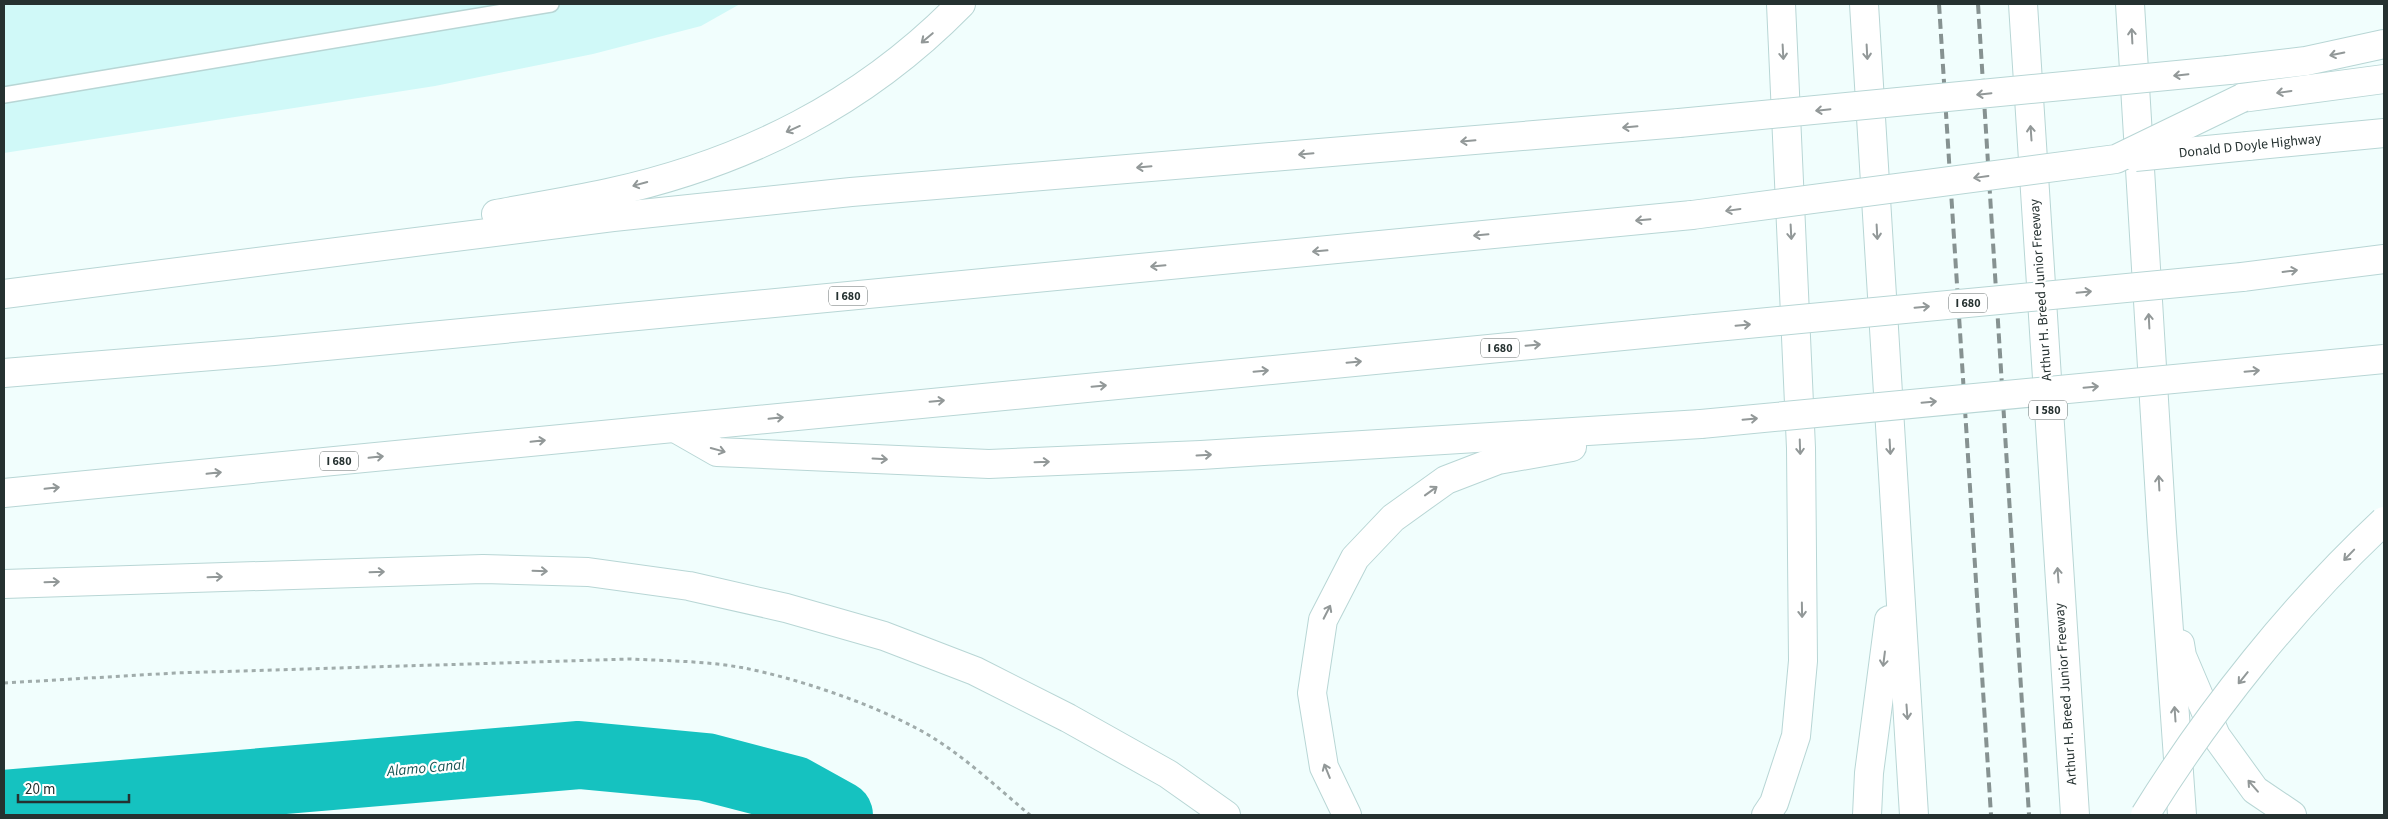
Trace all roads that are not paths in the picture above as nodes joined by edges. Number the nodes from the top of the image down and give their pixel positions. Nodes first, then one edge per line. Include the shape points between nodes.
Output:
1 (551, 4) edge
2 (961, 4) edge
3 (1781, 4) edge
4 (1864, 4) edge
5 (2023, 4) edge
6 (2130, 4) edge
7 (2384, 44) edge
8 (2384, 79) edge
9 (4, 95) edge
10 (2384, 133) edge
11 (2116, 158) junction
12 (2384, 259) edge
13 (255, 260) junction
14 (4, 294) edge
15 (2384, 359) edge
16 (4, 373) edge
17 (1701, 424) junction
18 (675, 428) junction
19 (4, 493) edge
20 (2384, 521) edge
21 (2162, 532) junction
22 (1897, 558) junction
23 (4, 584) edge
24 (1226, 815) edge
25 (1347, 815) edge
26 (1766, 815) edge
27 (1867, 815) edge
28 (1914, 815) edge
29 (2074, 815) edge
30 (2145, 815) edge
31 (2182, 815) edge
32 (2292, 815) edge

1 - 9 lane
2 -> 13 highway via 932,34 870,83 804,124 738,154 610,193
3 -> 26 highway via 1801,448 1803,661 1796,736 1774,803
4 -> 22 highway
29 -> 5 highway, Arthur H. Breed Junior Freeway / I 580
21 -> 6 highway
7 -> 13 highway, bridge via 2306,61 2229,70 1679,124 851,192
8 -> 11 highway, bridge via 2242,98
10 - 11 highway, Donald D Doyle Highway / I 680, bridge
11 -> 16 highway, I 680, bridge via 1692,215 274,351
18 -> 12 highway, I 680, bridge via 2242,277
13 - 14 highway
17 -> 15 highway, bridge
18 -> 17 highway via 717,452 989,464 1201,455
25 -> 17 highway via 1324,767 1312,692 1323,620 1355,558 1393,518 1446,480 1498,460
19 -> 18 highway, I 680
20 -> 30 highway, bridge via 2349,554 2218,708
31 -> 21 highway
32 -> 21 highway via 2255,790 2216,736 2182,656
22 -> 27 highway via 1869,773
22 -> 28 highway
23 -> 24 highway via 483,569 588,572 689,586 786,608 884,636 975,671 1168,774

